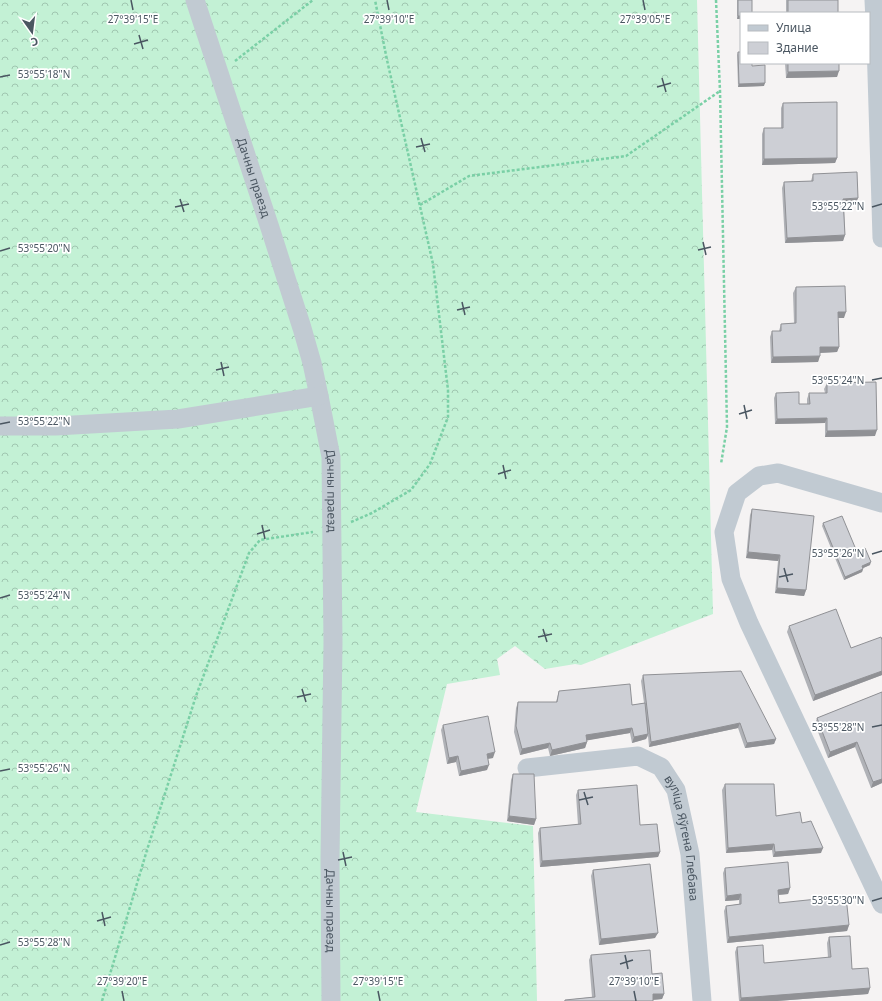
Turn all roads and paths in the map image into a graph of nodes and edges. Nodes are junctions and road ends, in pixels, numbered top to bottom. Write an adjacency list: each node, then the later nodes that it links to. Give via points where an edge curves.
1 (195, 0): 7 (street, Дачны праезд)
2 (313, 0): 7 (path)
3 (375, 0): 9 (path)
4 (716, 0): 8 (path)
5 (874, 0): 6 (street)
6 (879, 42): 10 (street)
7 (219, 74): 11 (street, Дачны праезд, via 299,321)
8 (720, 91): 9 (path, via 626,156 469,176); 13 (path, via 727,427)
9 (420, 205): 15 (path, via 433,264 448,390 448,417 430,464 411,490 372,513)
10 (882, 238)
11 (319, 396): 12 (street, via 178,419 56,426); 15 (street, Дачны праезд, via 330,456)
12 (0, 426)
13 (721, 464)
14 (882, 503): 17 (street, via 778,473 759,476 737,493 724,532 731,579 749,623)
15 (332, 529): 18 (path, via 260,540 249,553 196,696); 19 (street, Дачны праезд)
16 (527, 768): 20 (street, вуліца Яўгена Глебава, via 638,756 661,767 676,790 690,854)
17 (882, 904)
18 (102, 1001)
19 (331, 1001)
20 (702, 1001)

